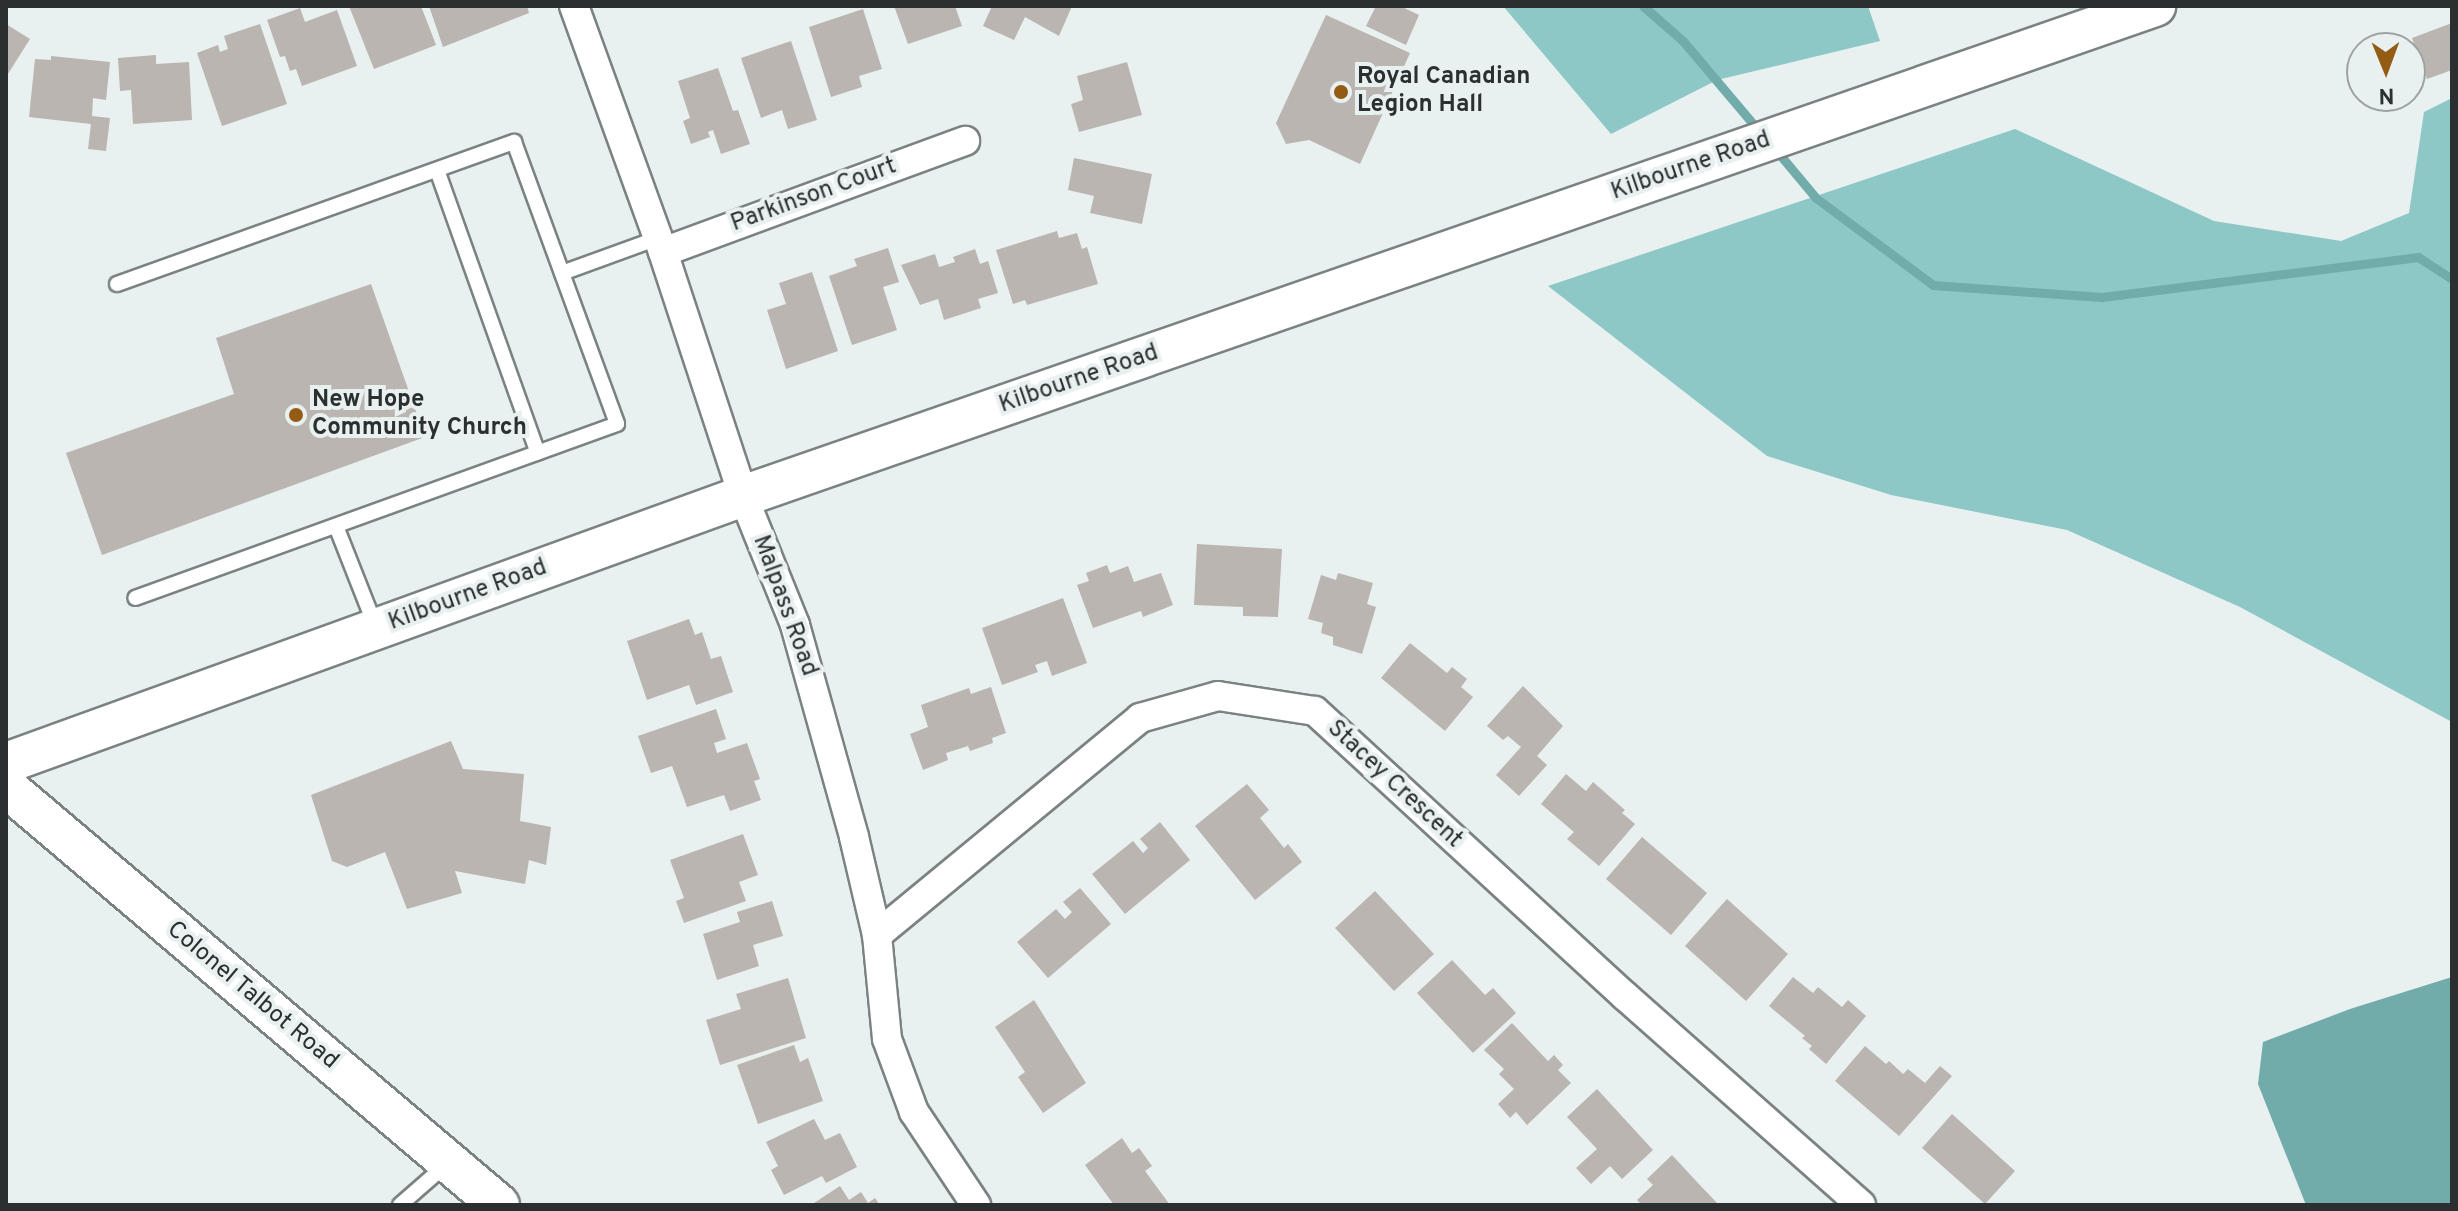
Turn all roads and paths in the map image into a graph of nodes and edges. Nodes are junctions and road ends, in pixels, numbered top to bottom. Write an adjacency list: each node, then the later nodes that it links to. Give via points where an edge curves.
1 (574, 6): 5 (street, Malpass Road)
2 (2155, 6): 9 (street, Kilbourne Road)
3 (965, 141): 5 (street, Parkinson Court)
4 (437, 170): 6 (lane, via 514,142); 7 (lane); 8 (lane)
5 (660, 245): 6 (lane); 9 (street, Malpass Road)
6 (562, 273): 8 (lane, via 617,424)
7 (117, 284)
8 (538, 453): 10 (lane)
9 (743, 496): 12 (street, Kilbourne Road); 15 (street, Malpass Road, via 795,625)
10 (336, 526): 11 (lane); 12 (lane)
11 (135, 598)
12 (376, 629): 13 (street, Kilbourne Road)
13 (6, 763)
14 (6, 787): 16 (street, Colonel Talbot Road)
15 (877, 935): 19 (street, Malpass Road, via 887,1039 914,1112); 20 (street, Stacey Crescent, via 1140,718 1218,696 1315,711)
16 (449, 1163): 17 (lane); 18 (street, Colonel Talbot Road)
17 (400, 1205)
18 (499, 1205)
19 (976, 1205)
20 (1861, 1205)

